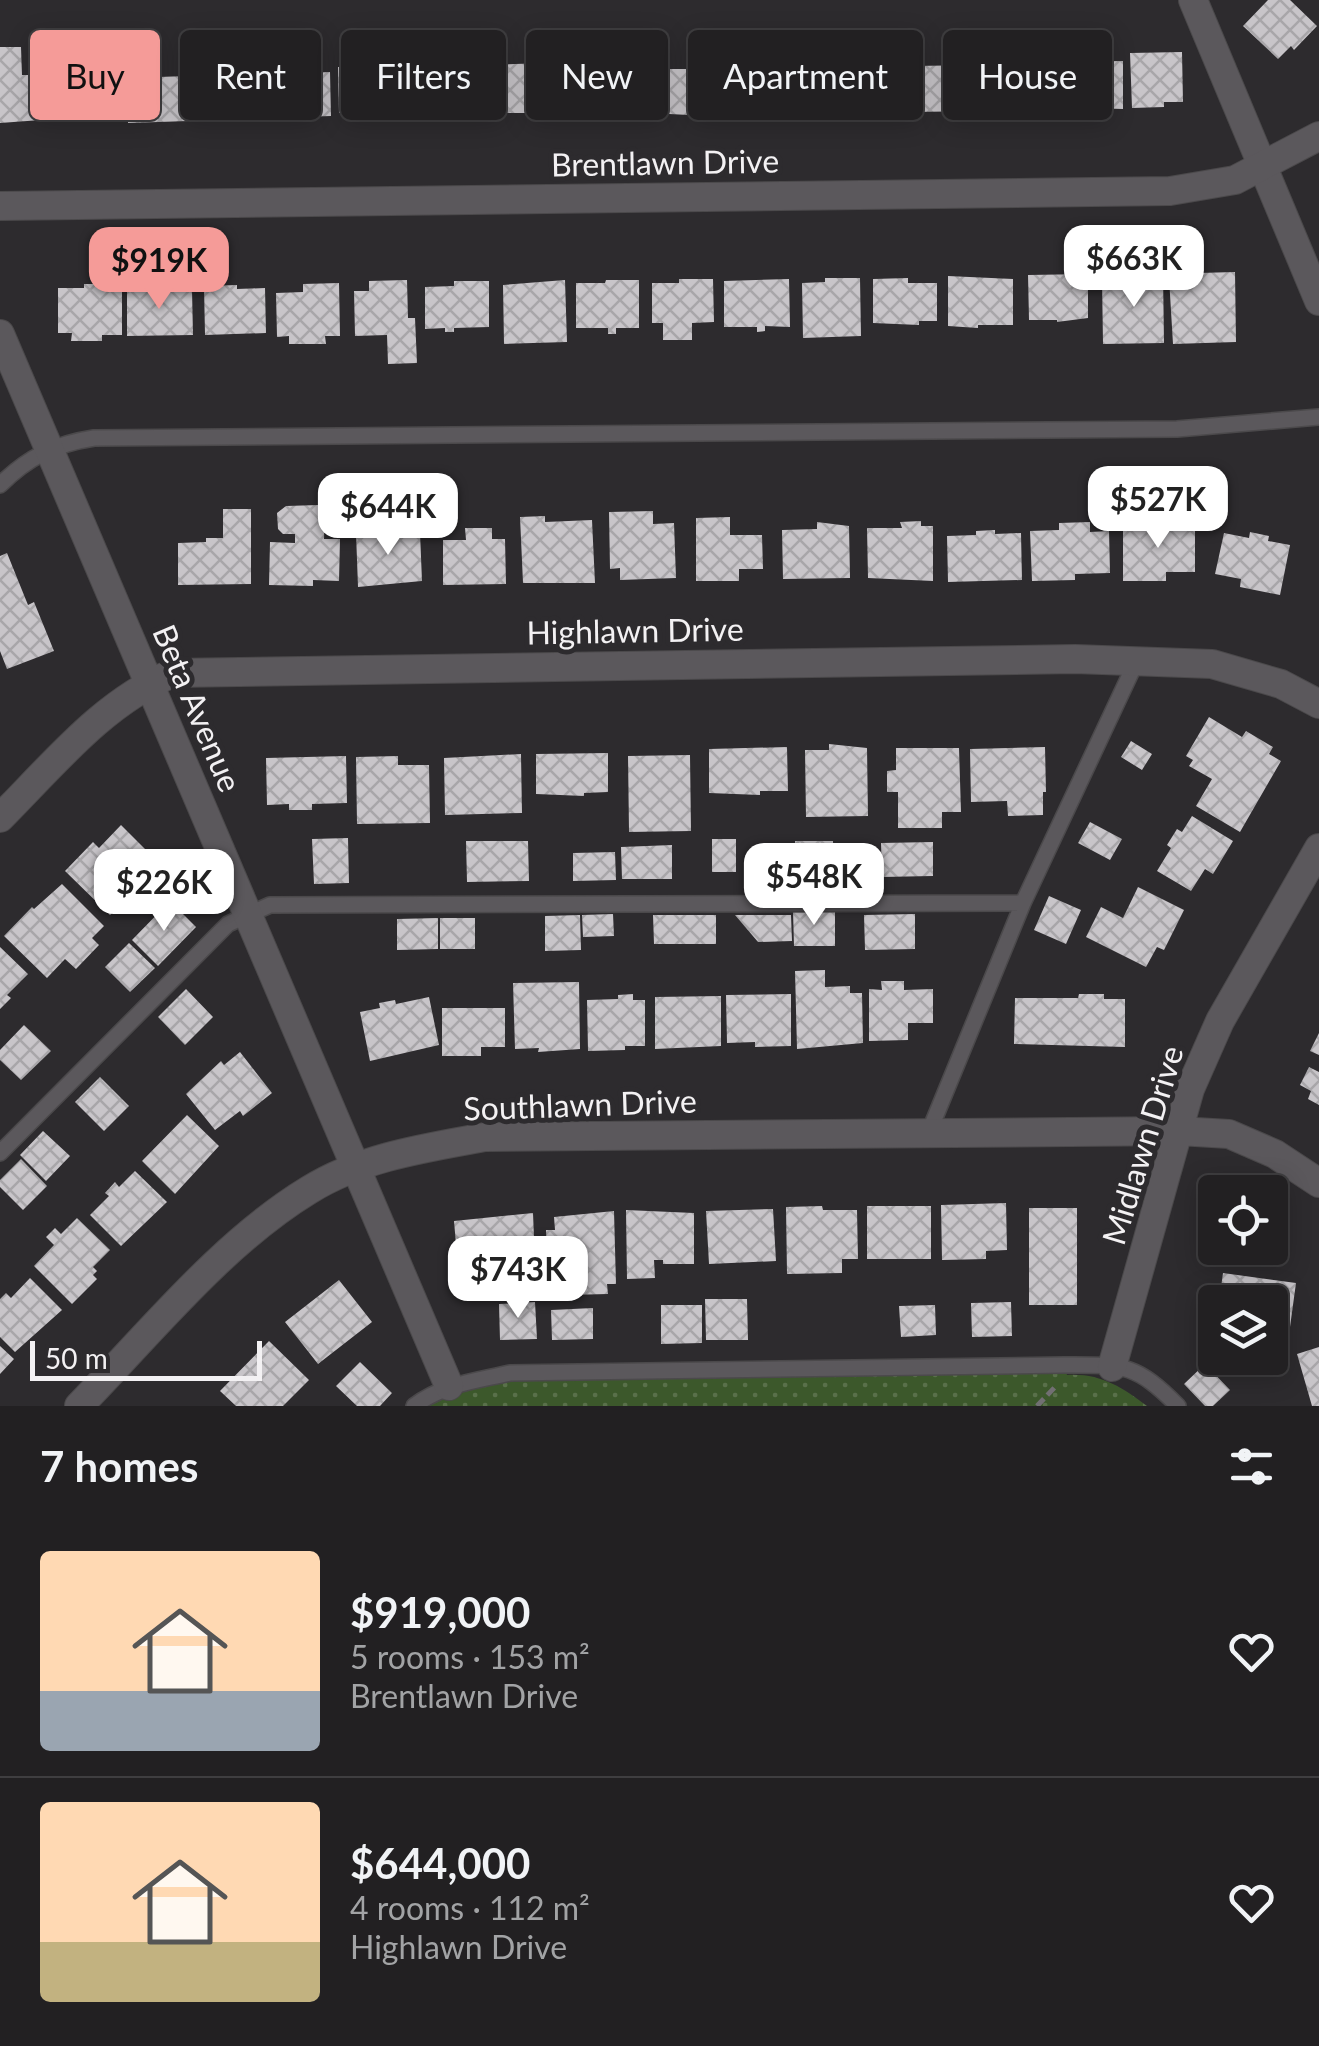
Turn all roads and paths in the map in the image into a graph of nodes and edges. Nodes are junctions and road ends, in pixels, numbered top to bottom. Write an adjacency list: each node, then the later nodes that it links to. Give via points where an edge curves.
1 (1193, 0): 3 (street)
2 (1319, 136): 3 (street, Brentlawn Drive)
3 (1262, 168): 4 (street, Brentlawn Drive, via 1235,180 1170,191); 5 (street)
4 (0, 206)
5 (1319, 301)
6 (0, 334): 8 (street, Beta Avenue)
7 (1319, 417): 8 (lane, via 1176,430 94,438)
8 (50, 449): 9 (lane); 11 (street, Beta Avenue)
9 (0, 485)
10 (1136, 662): 11 (street, Highlawn Drive, via 189,671); 12 (street, Highlawn Drive, via 1212,664 1281,684); 15 (lane)
11 (150, 682): 13 (street, Highlawn Drive, via 100,717); 16 (street, Beta Avenue)
12 (1319, 704)
13 (0, 818)
14 (1319, 848): 17 (street, Midlawn Drive, via 1220,1021)
15 (1024, 903): 16 (lane, via 270,905); 18 (lane)
16 (247, 914): 19 (lane, via 228,924); 20 (street, Beta Avenue)
17 (1179, 1131): 18 (street, Southlawn Drive); 21 (street, Southlawn Drive, via 1229,1134); 22 (street, Midlawn Drive)
18 (929, 1132): 20 (street, Southlawn Drive, via 485,1137)
19 (0, 1153)
20 (356, 1168): 23 (street, Beta Avenue); 24 (street, Southlawn Drive, via 308,1190 236,1244)
21 (1319, 1183)
22 (1112, 1367): 23 (lane, via 623,1369 510,1374); 26 (lane, via 1136,1370)
23 (449, 1386): 25 (lane)
24 (78, 1406)
25 (414, 1406)
26 (1178, 1406)

